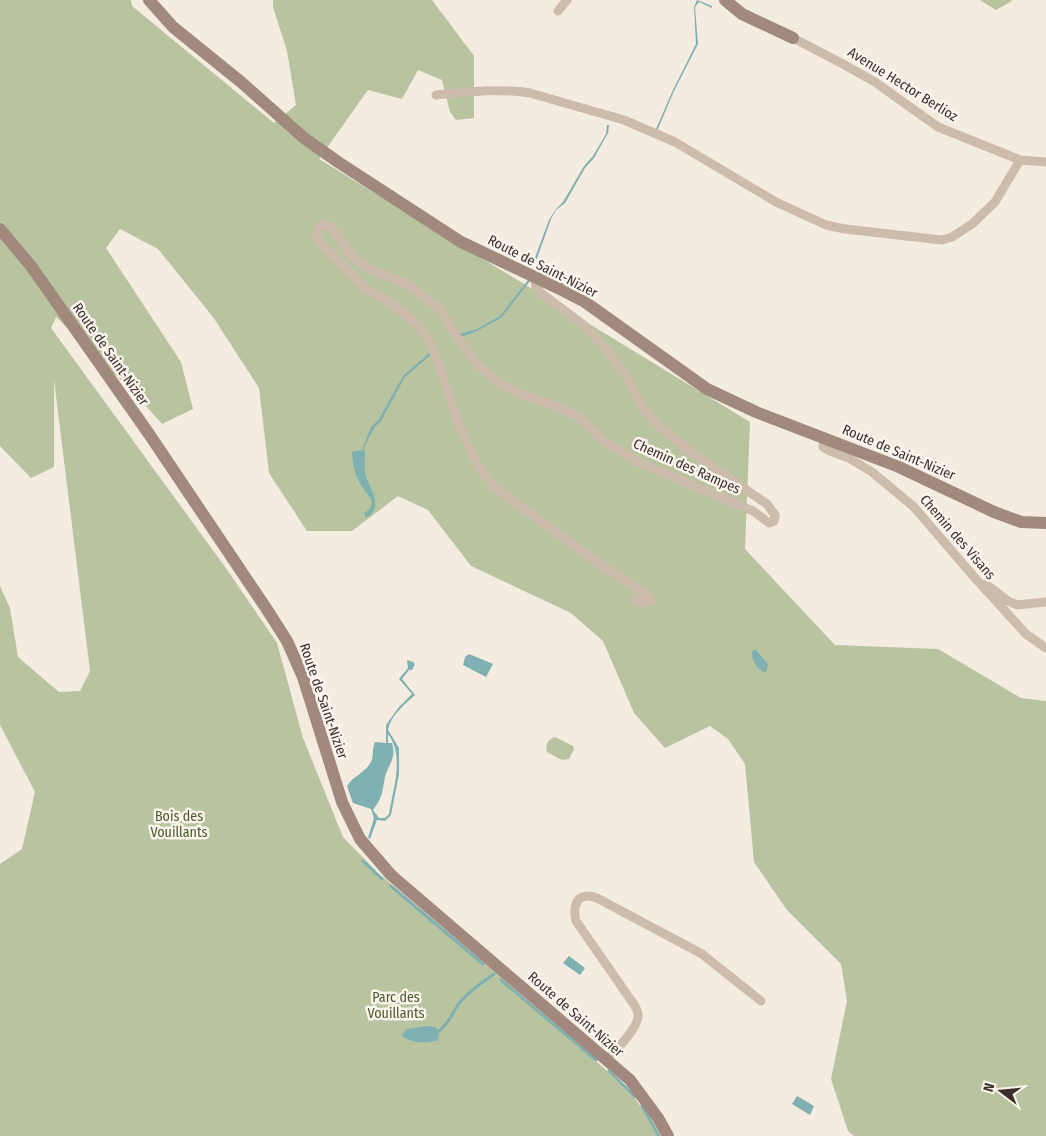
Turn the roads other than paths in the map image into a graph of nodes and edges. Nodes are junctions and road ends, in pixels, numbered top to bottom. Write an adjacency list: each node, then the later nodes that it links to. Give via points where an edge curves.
1 (149, 0): 10 (main road, Route de Saint-Nizier, via 173,27 304,138 460,242)
2 (568, 0): 4 (street)
3 (726, 0): 5 (main road, Avenue Hector Berlioz, via 742,14)
4 (558, 11)
5 (793, 38): 7 (street, Avenue Hector Berlioz, via 875,82 938,127)
6 (436, 95): 7 (street, via 516,91 624,120 675,142 776,202 826,226 906,237 942,240 972,224 995,202)
7 (1020, 160): 8 (street, Avenue Hector Berlioz)
8 (1046, 162)
9 (0, 229): 18 (main road, Route de Saint-Nizier, via 31,266 149,434 287,641 302,677 342,802 360,839 392,875)
10 (534, 277): 11 (main road, Route de Saint-Nizier, via 585,302 719,395); 14 (street, Chemin des Rampes, via 540,292 585,326 606,349 627,377 641,406 660,427 694,455 767,504 775,514 774,521 768,523 753,511 638,462 604,441 580,417 498,382 481,368 460,342 440,309 408,285 366,268 352,256 331,227 325,224 316,231 321,244 366,289 387,300 419,326 437,359 472,454 494,487 649,596 651,601)
11 (825, 437): 12 (main road, Route de Saint-Nizier, via 899,467 994,512 1021,522); 13 (street, Chemin des Visans, via 823,447 872,472 914,507)
12 (1046, 523)
13 (967, 568): 15 (street, via 1017,605); 16 (street, Chemin des Visans, via 1026,634)
14 (636, 600)
15 (1046, 602)
16 (1046, 648)
17 (761, 1001): 18 (street, via 702,954 597,898 582,897 573,910 576,921 638,1014 622,1044)
18 (606, 1059): 19 (main road, Route de Saint-Nizier, via 630,1080)
19 (668, 1136)

